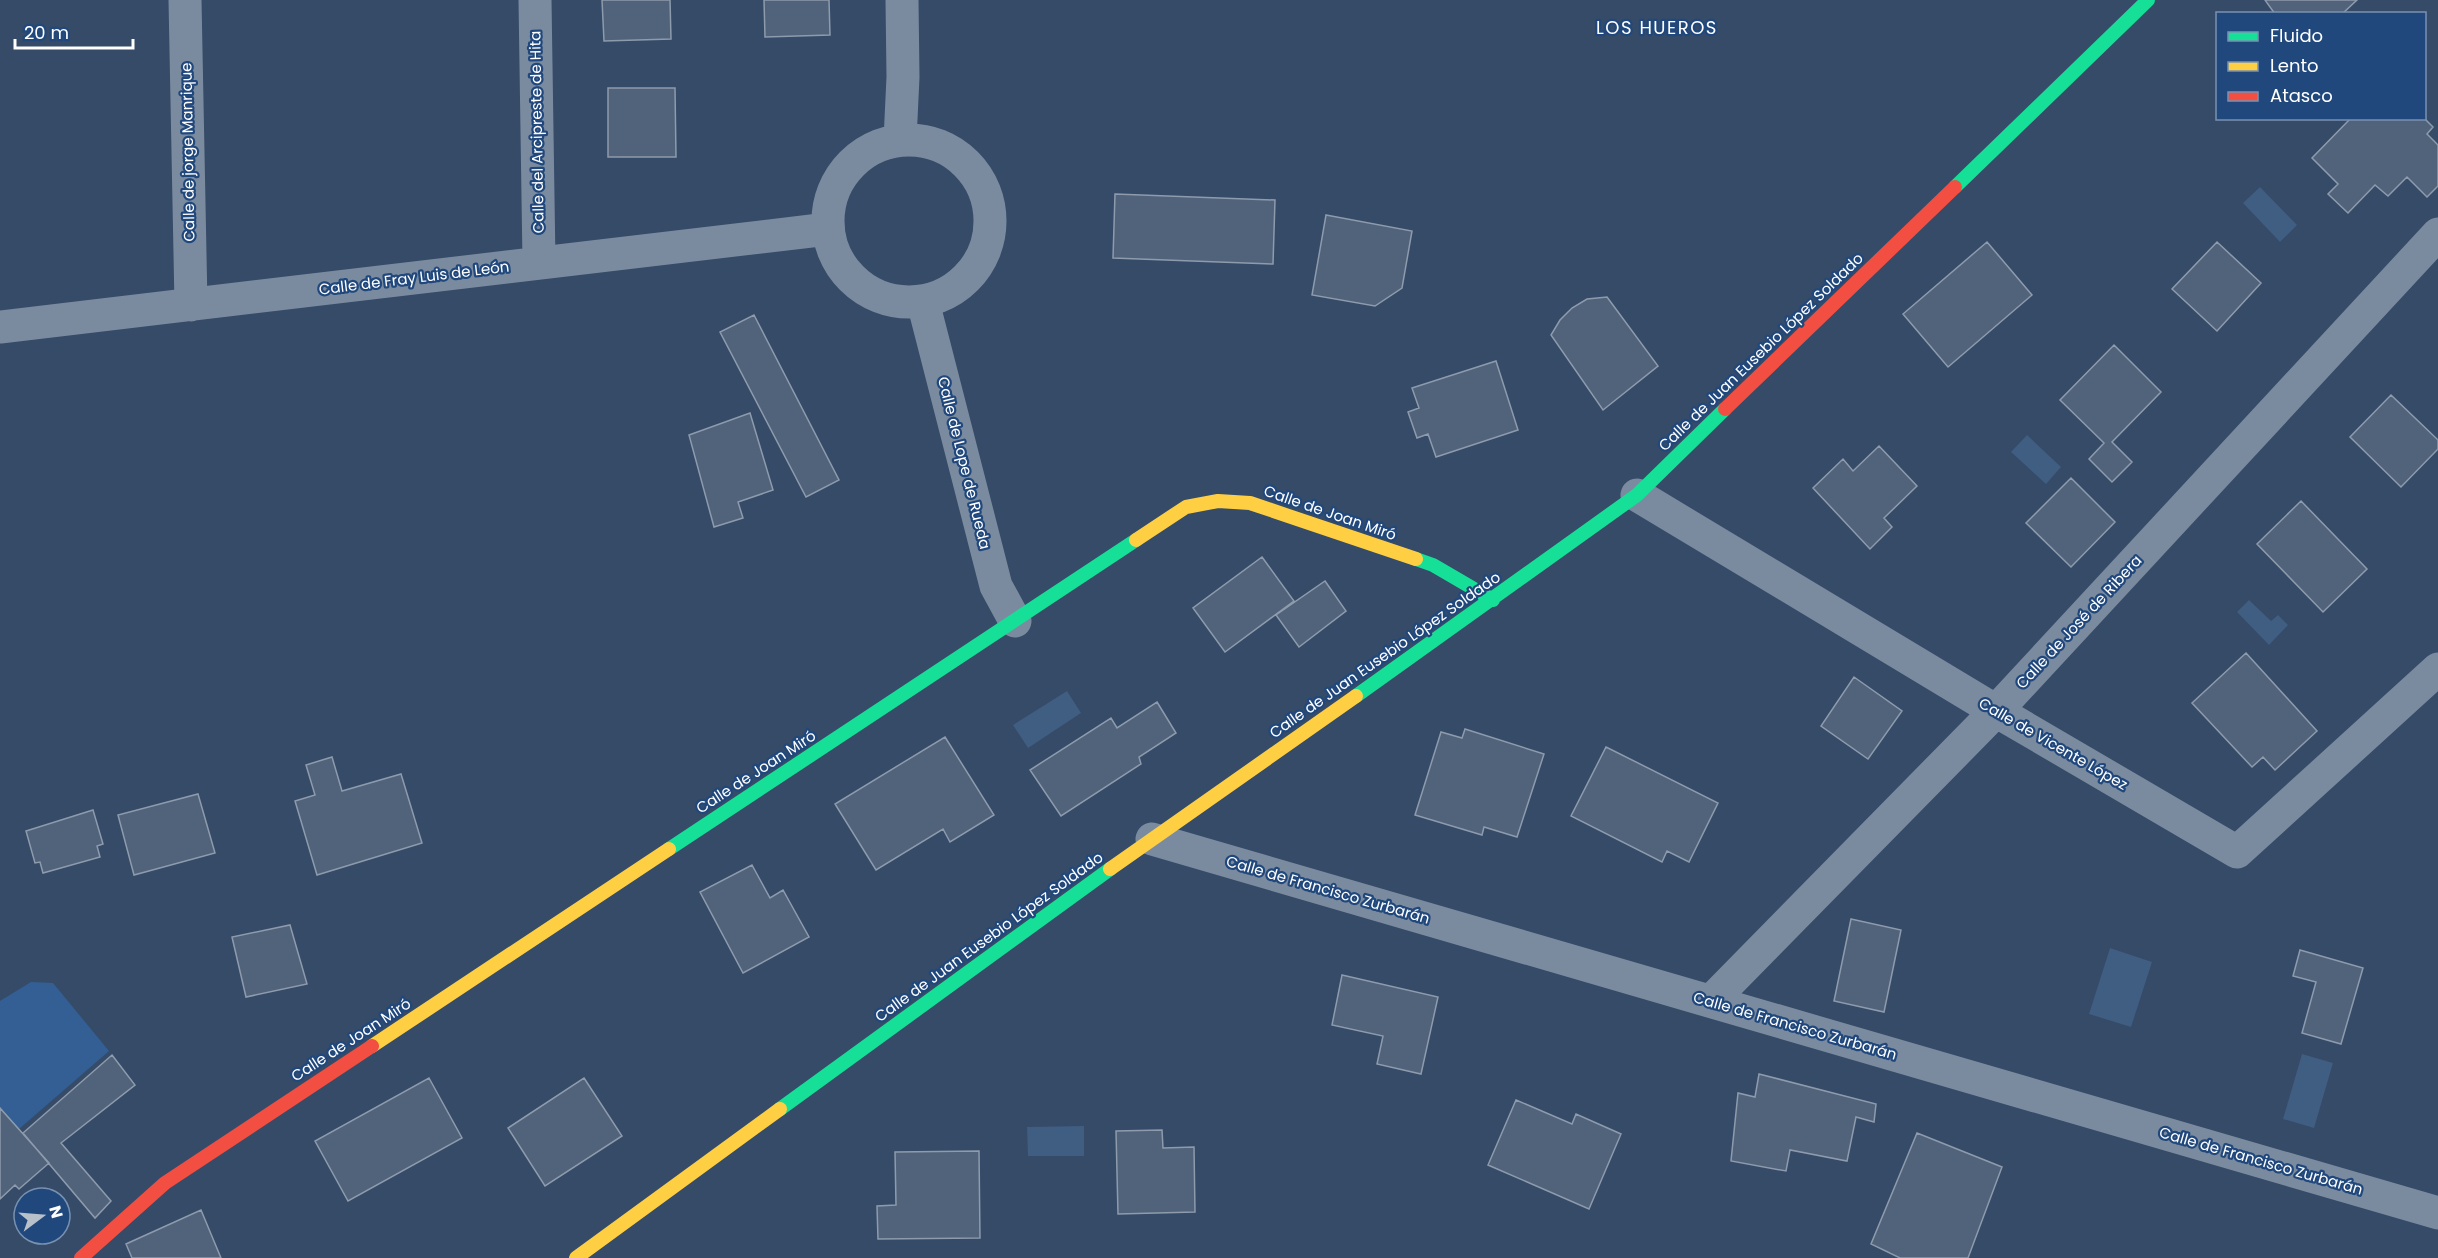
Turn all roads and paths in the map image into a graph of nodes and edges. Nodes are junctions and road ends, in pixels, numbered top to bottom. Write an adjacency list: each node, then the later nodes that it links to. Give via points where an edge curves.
1 (185, 0): 10 (street, Calle de jorge Manrique)
2 (535, 0): 8 (street, Calle del Arcipreste de Hita)
3 (902, 0): 5 (street)
4 (2148, 0): 12 (street, Calle de Juan Eusebio López Soldado)
5 (900, 140): 6 (street, via 866,152 838,181 830,198); 9 (street, via 924,141 956,155 974,172 988,204 990,222 985,249 971,274 941,296)
6 (828, 229): 8 (street, Calle de Fray Luis de León); 9 (street, via 835,256 855,283 883,299)
7 (2438, 234): 16 (street, Calle de José de Ribera)
8 (539, 263): 10 (street, Calle de Fray Luis de León)
9 (923, 302): 14 (street, Calle de Lope de Rueda, via 996,586)
10 (191, 305): 11 (street, Calle de Fray Luis de León)
11 (0, 327)
12 (1637, 495): 13 (street, Calle de Juan Eusebio López Soldado); 16 (street, Calle de Vicente López)
13 (1493, 600): 14 (street, Calle de Joan Miró, via 1433,565 1250,503 1218,501 1186,507); 17 (street, Calle de Juan Eusebio López Soldado)
14 (1015, 621): 20 (street, Calle de Joan Miró, via 165,1183)
15 (2438, 669): 16 (street, Calle de Vicente López, via 2237,852)
16 (1996, 711): 18 (street, Calle de José de Ribera)
17 (1152, 839): 18 (street, Calle de Francisco Zurbarán); 21 (street, Calle de Juan Eusebio López Soldado)
18 (1711, 1001): 19 (street, Calle de Francisco Zurbarán)
19 (2438, 1213)
20 (81, 1258)
21 (576, 1258)

